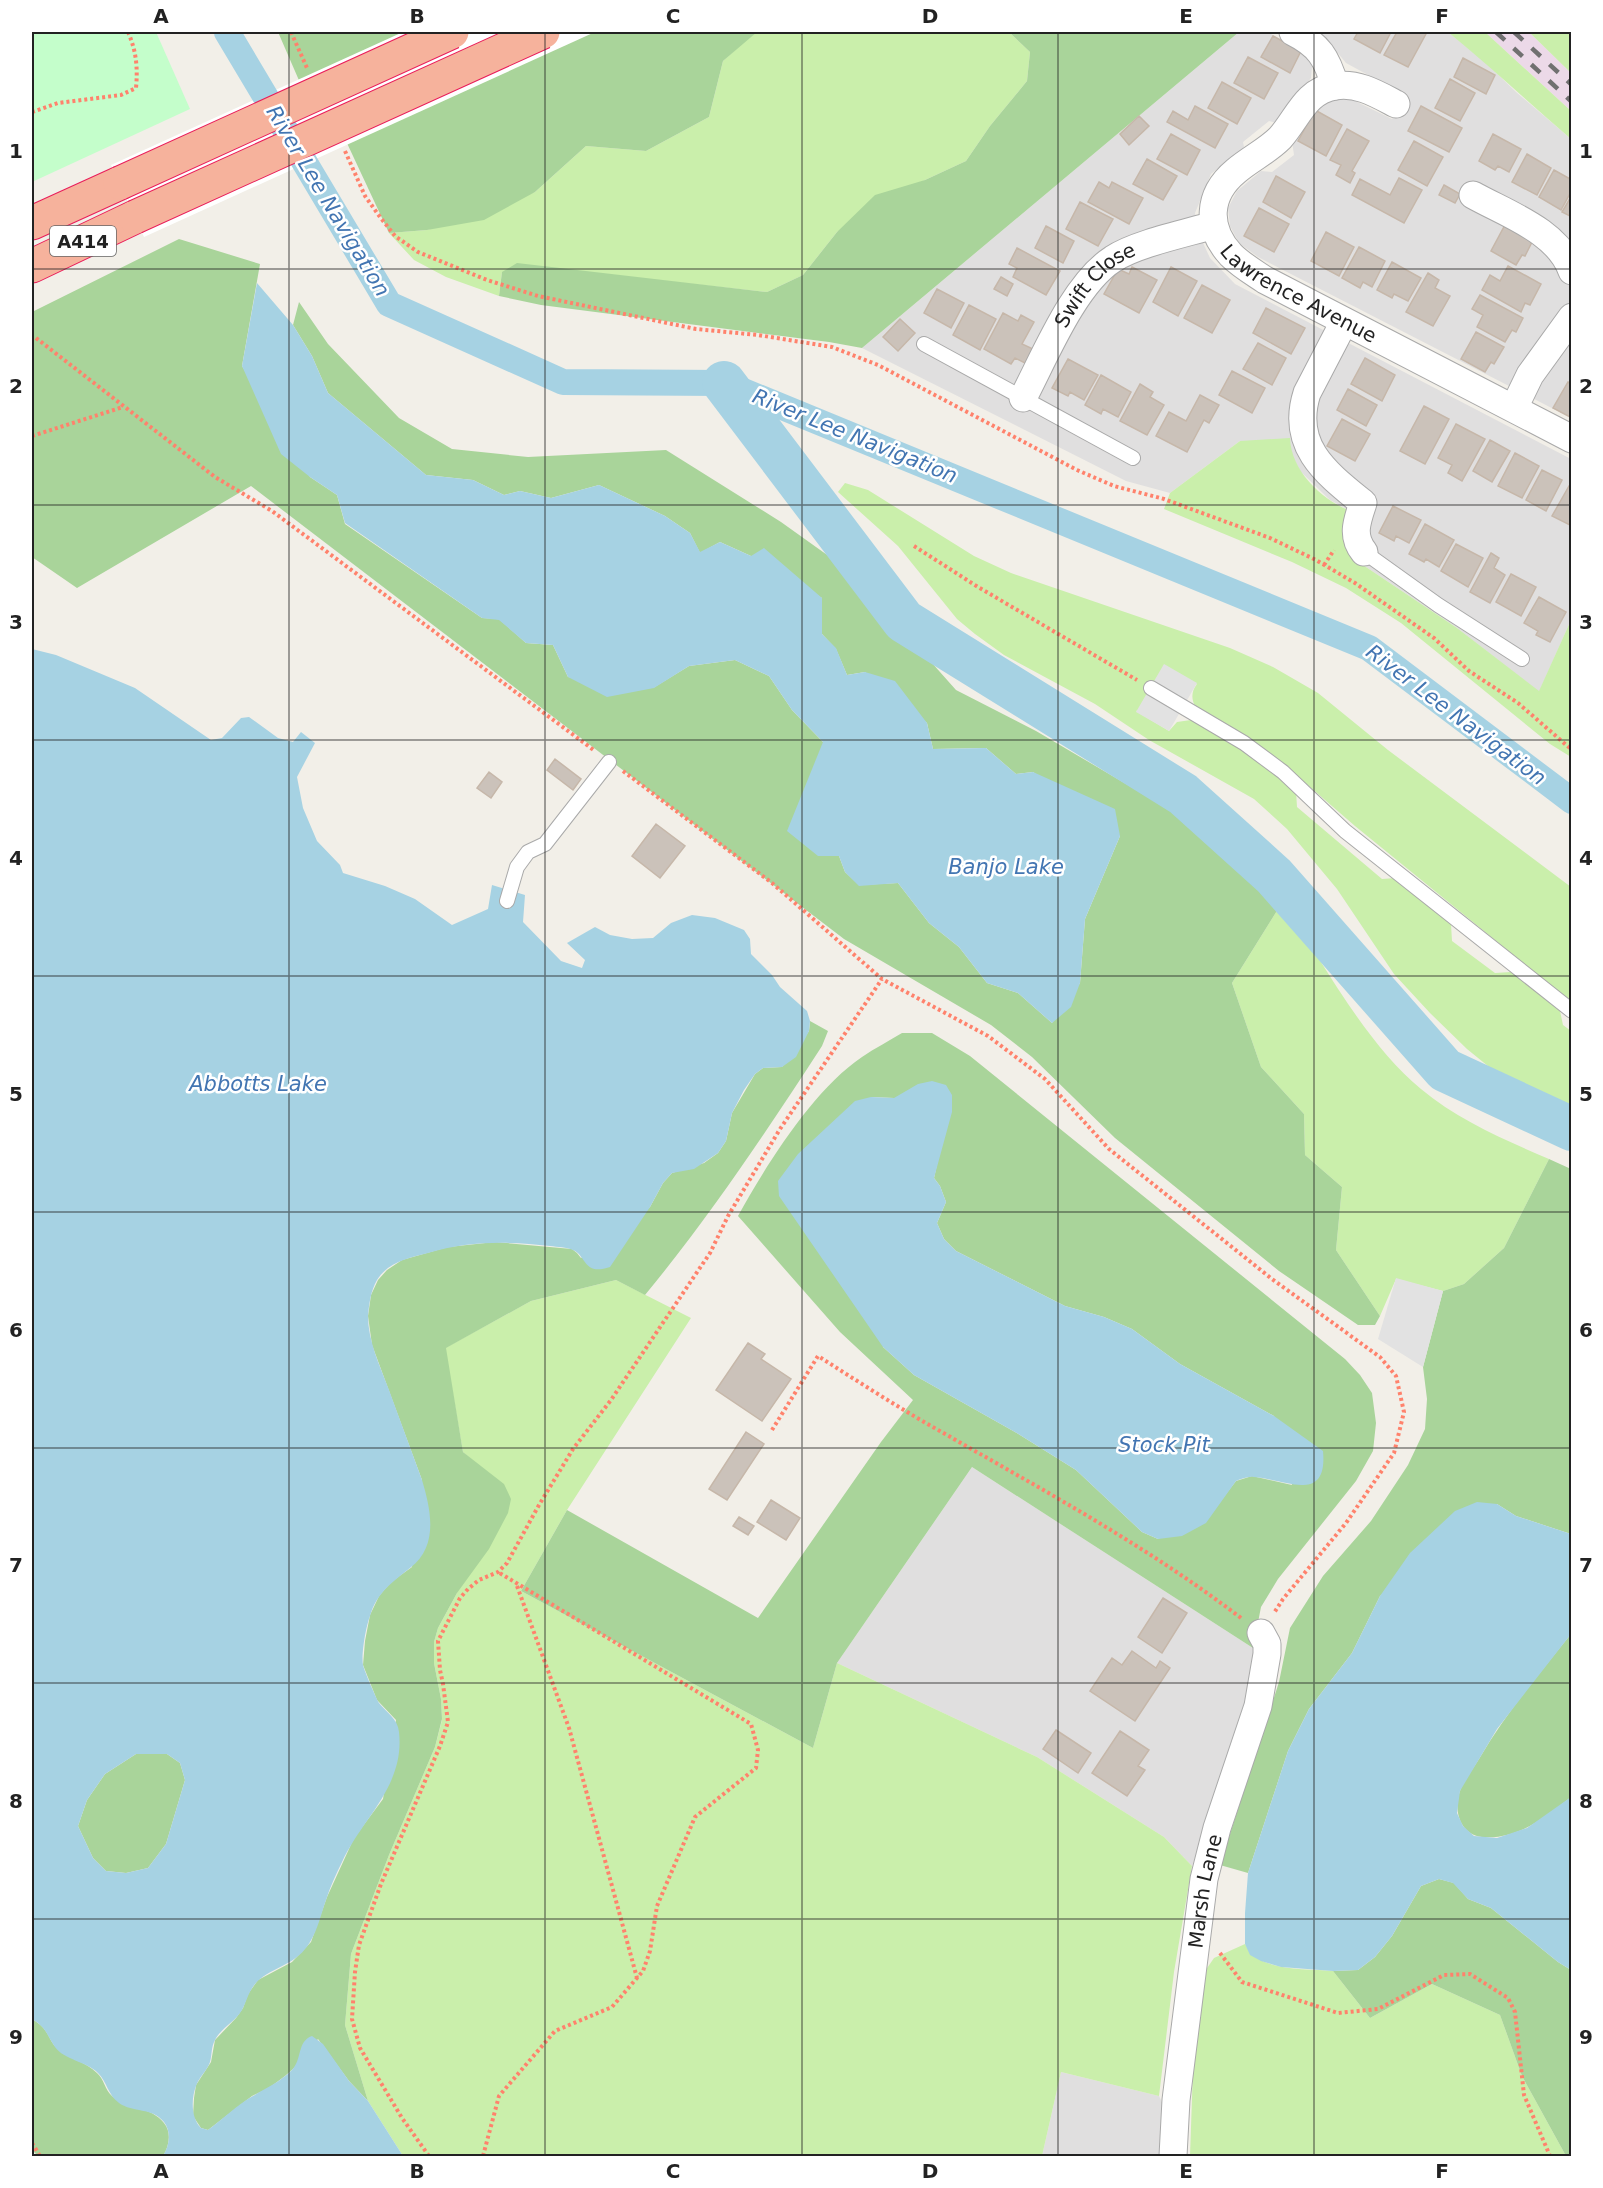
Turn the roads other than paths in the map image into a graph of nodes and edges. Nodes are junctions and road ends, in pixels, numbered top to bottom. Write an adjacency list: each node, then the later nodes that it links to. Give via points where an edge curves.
1 (452, 32): 7 (highway, A414, bridge)
2 (543, 32): 9 (highway, A414, bridge)
3 (1293, 32): 4 (street, via 1312,42 1325,57)
4 (1335, 86): 5 (street, via 1364,88); 8 (street, Lawrence Avenue, via 1318,91 1279,138 1228,179 1213,204)
5 (1396, 104)
6 (1473, 195): 10 (street, via 1550,239)
7 (32, 223)
8 (1214, 225): 12 (street, Lawrence Avenue, via 1222,243 1245,267); 14 (street, Swift Close, via 1130,250 1101,267 1080,291)
9 (32, 266)
10 (1572, 271)
11 (1572, 317): 15 (street, via 1530,375)
12 (1344, 322): 15 (street, Lawrence Avenue); 18 (street, via 1307,393 1302,424 1319,465 1363,503 1356,531)
13 (924, 344): 14 (lane)
14 (1023, 398): 17 (lane)
15 (1514, 408): 16 (street, Lawrence Avenue)
16 (1572, 439)
17 (1133, 458)
18 (1364, 552): 19 (lane)
19 (1522, 659)
20 (1150, 688): 23 (lane, via 1244,743 1283,772 1345,831)
21 (609, 762): 22 (lane, via 545,844 528,852 517,867)
22 (507, 901)
23 (1572, 1011)
24 (1261, 1633): 25 (street, Marsh Lane, via 1268,1654 1258,1706 1204,1879 1176,2100)
25 (1173, 2157)

